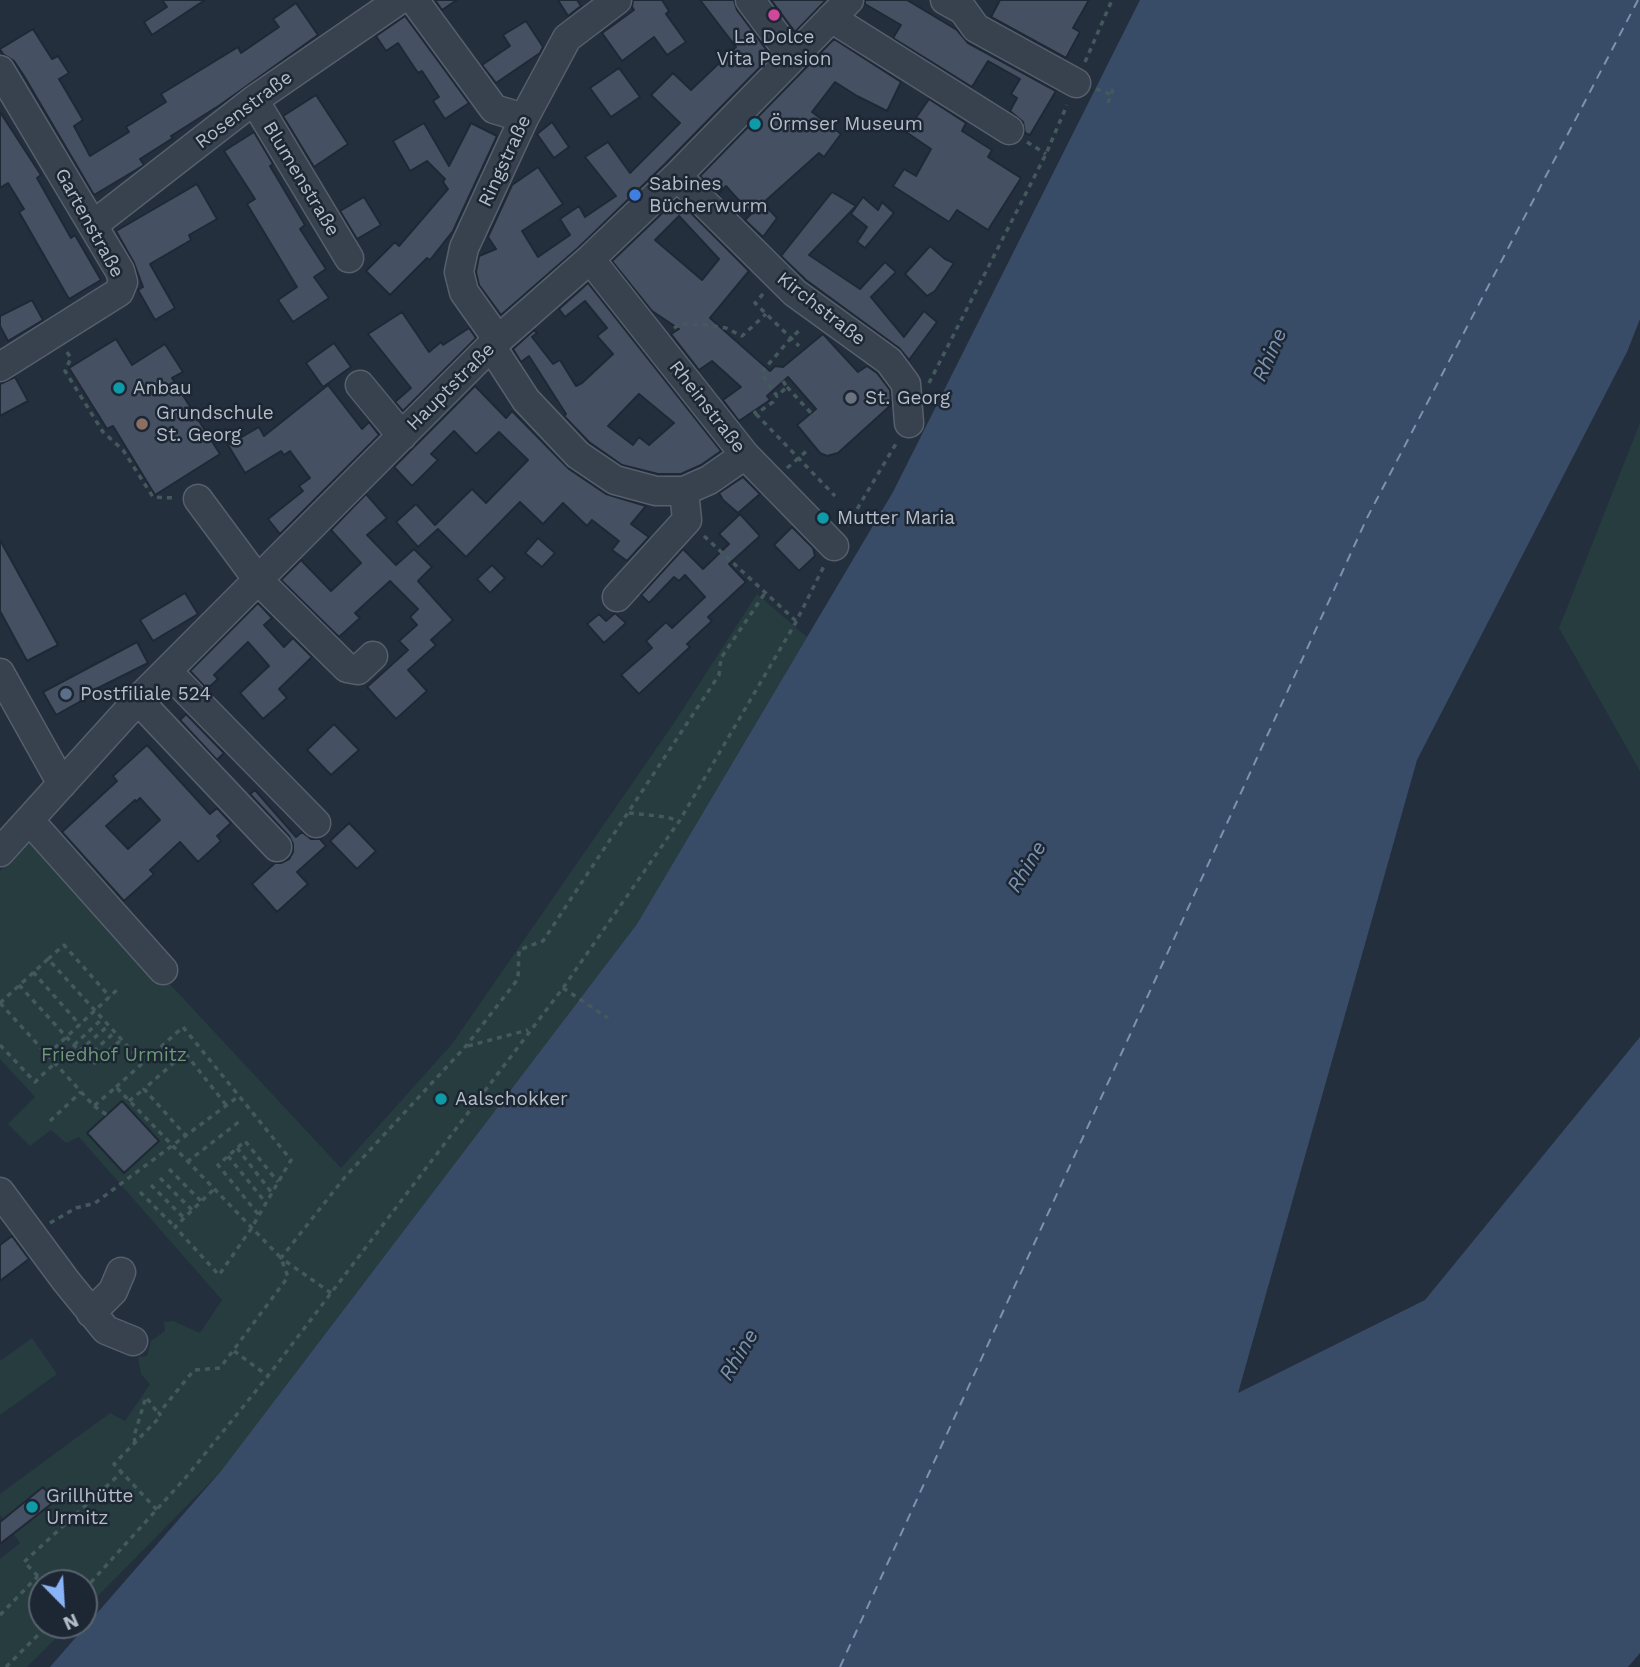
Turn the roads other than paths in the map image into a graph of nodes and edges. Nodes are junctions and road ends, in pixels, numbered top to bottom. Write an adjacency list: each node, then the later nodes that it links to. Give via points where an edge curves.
1 (398, 0): 10 (street, Rosenstraße)
2 (414, 0): 11 (street, via 494,109)
3 (617, 0): 11 (street, Ringstraße, via 567,38)
4 (750, 0): 7 (street)
5 (945, 0): 9 (street, via 962,10 976,28)
6 (840, 9): 7 (street, Hauptstraße); 12 (street)
7 (792, 56): 13 (street, Hauptstraße)
8 (0, 70): 14 (street, Gartenstraße)
9 (1076, 83)
10 (254, 100): 14 (street, Rosenstraße); 15 (street, Blumenstraße)
11 (524, 118): 17 (street, Ringstraße, via 464,248 459,272 464,292)
12 (1009, 130)
13 (677, 176): 16 (street, Hauptstraße); 20 (street, Kirchstraße, via 795,293 889,361 906,384)
14 (93, 225): 18 (street, Gartenstraße, via 120,271 123,282 119,292)
15 (349, 258)
16 (590, 259): 17 (street, Hauptstraße); 22 (street, Rheinstraße)
17 (494, 343): 21 (street, Hauptstraße); 23 (street, Ringstraße, via 526,400 578,455 615,480 656,491)
18 (0, 367)
19 (360, 385): 21 (street)
20 (909, 423)
21 (402, 436): 26 (street, Hauptstraße)
22 (745, 456): 23 (street); 25 (street, Rheinstraße)
23 (684, 491): 27 (street, via 687,520)
24 (198, 499): 26 (street)
25 (834, 546)
26 (258, 580): 28 (street, via 347,668 358,670); 29 (street, Hauptstraße)
27 (617, 597)
28 (373, 656)
29 (167, 671): 31 (street, Hauptstraße); 34 (street)
30 (0, 673): 32 (street)
31 (138, 700): 32 (street, Hauptstraße); 35 (street)
32 (62, 784): 33 (street, Hauptstraße)
33 (30, 821): 36 (street, Hauptstraße); 37 (street)
34 (316, 823)
35 (277, 847)
36 (0, 852)
37 (163, 970)
38 (0, 1192): 40 (street)
39 (121, 1272): 40 (street, via 113,1292)
40 (92, 1313): 41 (street, via 106,1331)
41 (133, 1341)

